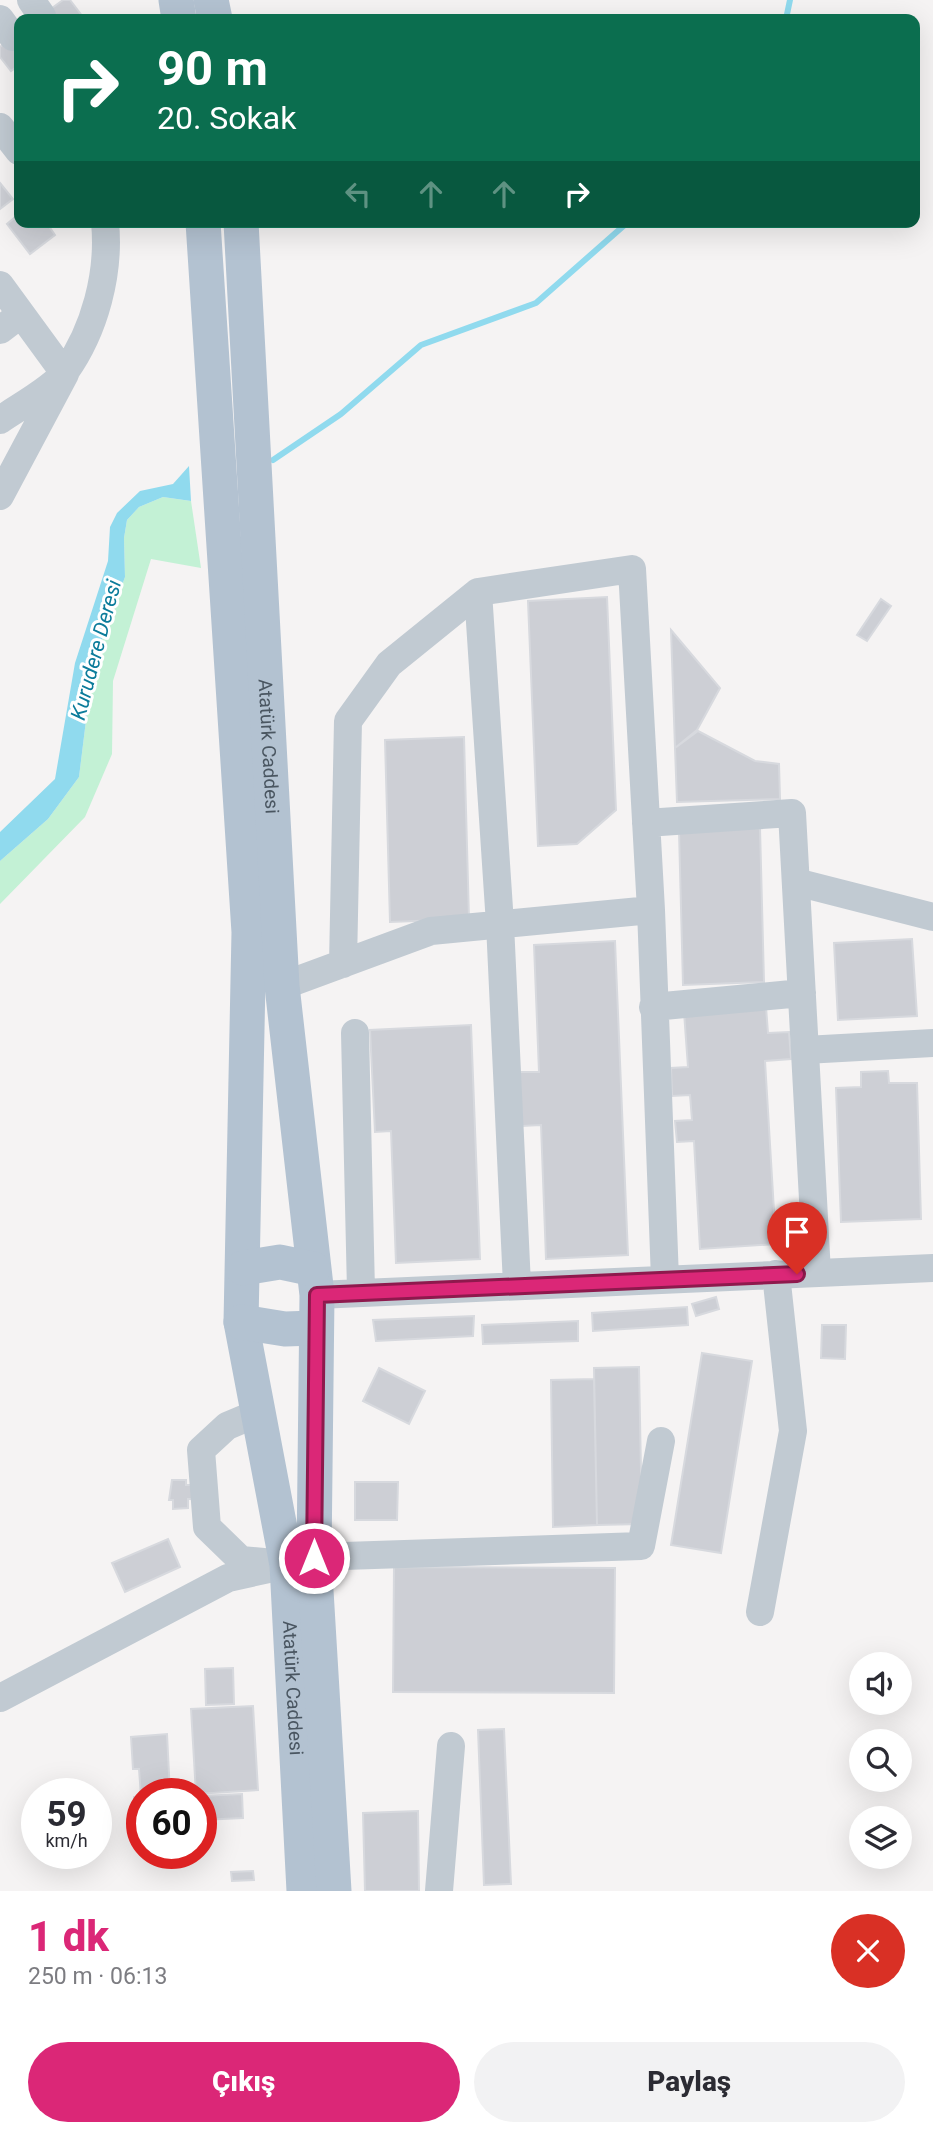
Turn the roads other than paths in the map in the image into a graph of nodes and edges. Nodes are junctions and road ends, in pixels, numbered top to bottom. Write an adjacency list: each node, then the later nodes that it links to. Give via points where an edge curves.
1 (0, 127): 2 (street)
2 (14, 145)
3 (105, 228): 8 (street, via 104,275 93,318)
4 (204, 228): 10 (main road, Atatürk Caddesi)
5 (241, 228): 10 (main road, Atatürk Caddesi)
6 (0, 285): 7 (street)
7 (11, 322): 8 (street)
8 (65, 374): 9 (street); 12 (street)
9 (0, 420)
10 (236, 445): 11 (main road, Atatürk Caddesi)
11 (239, 495): 20 (main road, Atatürk Caddesi); 26 (main road, Atatürk Caddesi, via 249,932)
12 (0, 496)
13 (478, 592): 14 (street, via 632,569); 18 (street); 19 (street, via 390,664 348,721)
14 (646, 823): 15 (street, via 792,813); 16 (street)
15 (796, 882): 17 (street); 21 (street)
16 (651, 910): 18 (street); 22 (street)
17 (933, 917)
18 (500, 924): 19 (street, via 431,931); 31 (street)
19 (343, 964): 20 (street)
20 (282, 986): 33 (main road, Atatürk Caddesi)
21 (802, 993): 22 (street); 25 (street)
22 (653, 1007): 30 (street)
23 (355, 1034): 32 (street)
24 (933, 1043): 25 (street)
25 (805, 1050): 28 (street)
26 (243, 1268): 33 (main road, via 280,1262); 34 (main road, Atatürk Caddesi)
27 (933, 1268): 28 (street)
28 (817, 1273): 29 (street)
29 (776, 1275): 30 (street); 38 (street, via 793,1431)
30 (665, 1279): 31 (street)
31 (517, 1285): 32 (street)
32 (361, 1291): 33 (street)
33 (315, 1297): 34 (main road, via 285,1329); 37 (main road, Atatürk Caddesi)
34 (241, 1322): 35 (main road, Atatürk Caddesi)
35 (258, 1413): 37 (main road, Atatürk Caddesi); 37 (street, via 228,1426 201,1450 207,1527 241,1560)
36 (661, 1441): 37 (street, via 641,1546)
37 (301, 1561): 39 (street, via 228,1578); 41 (main road, Atatürk Caddesi); 42 (main road, Atatürk Caddesi)
38 (760, 1612)
39 (0, 1698)
40 (451, 1746): 43 (street)
41 (304, 1891)
42 (334, 1891)
43 (439, 1891)

